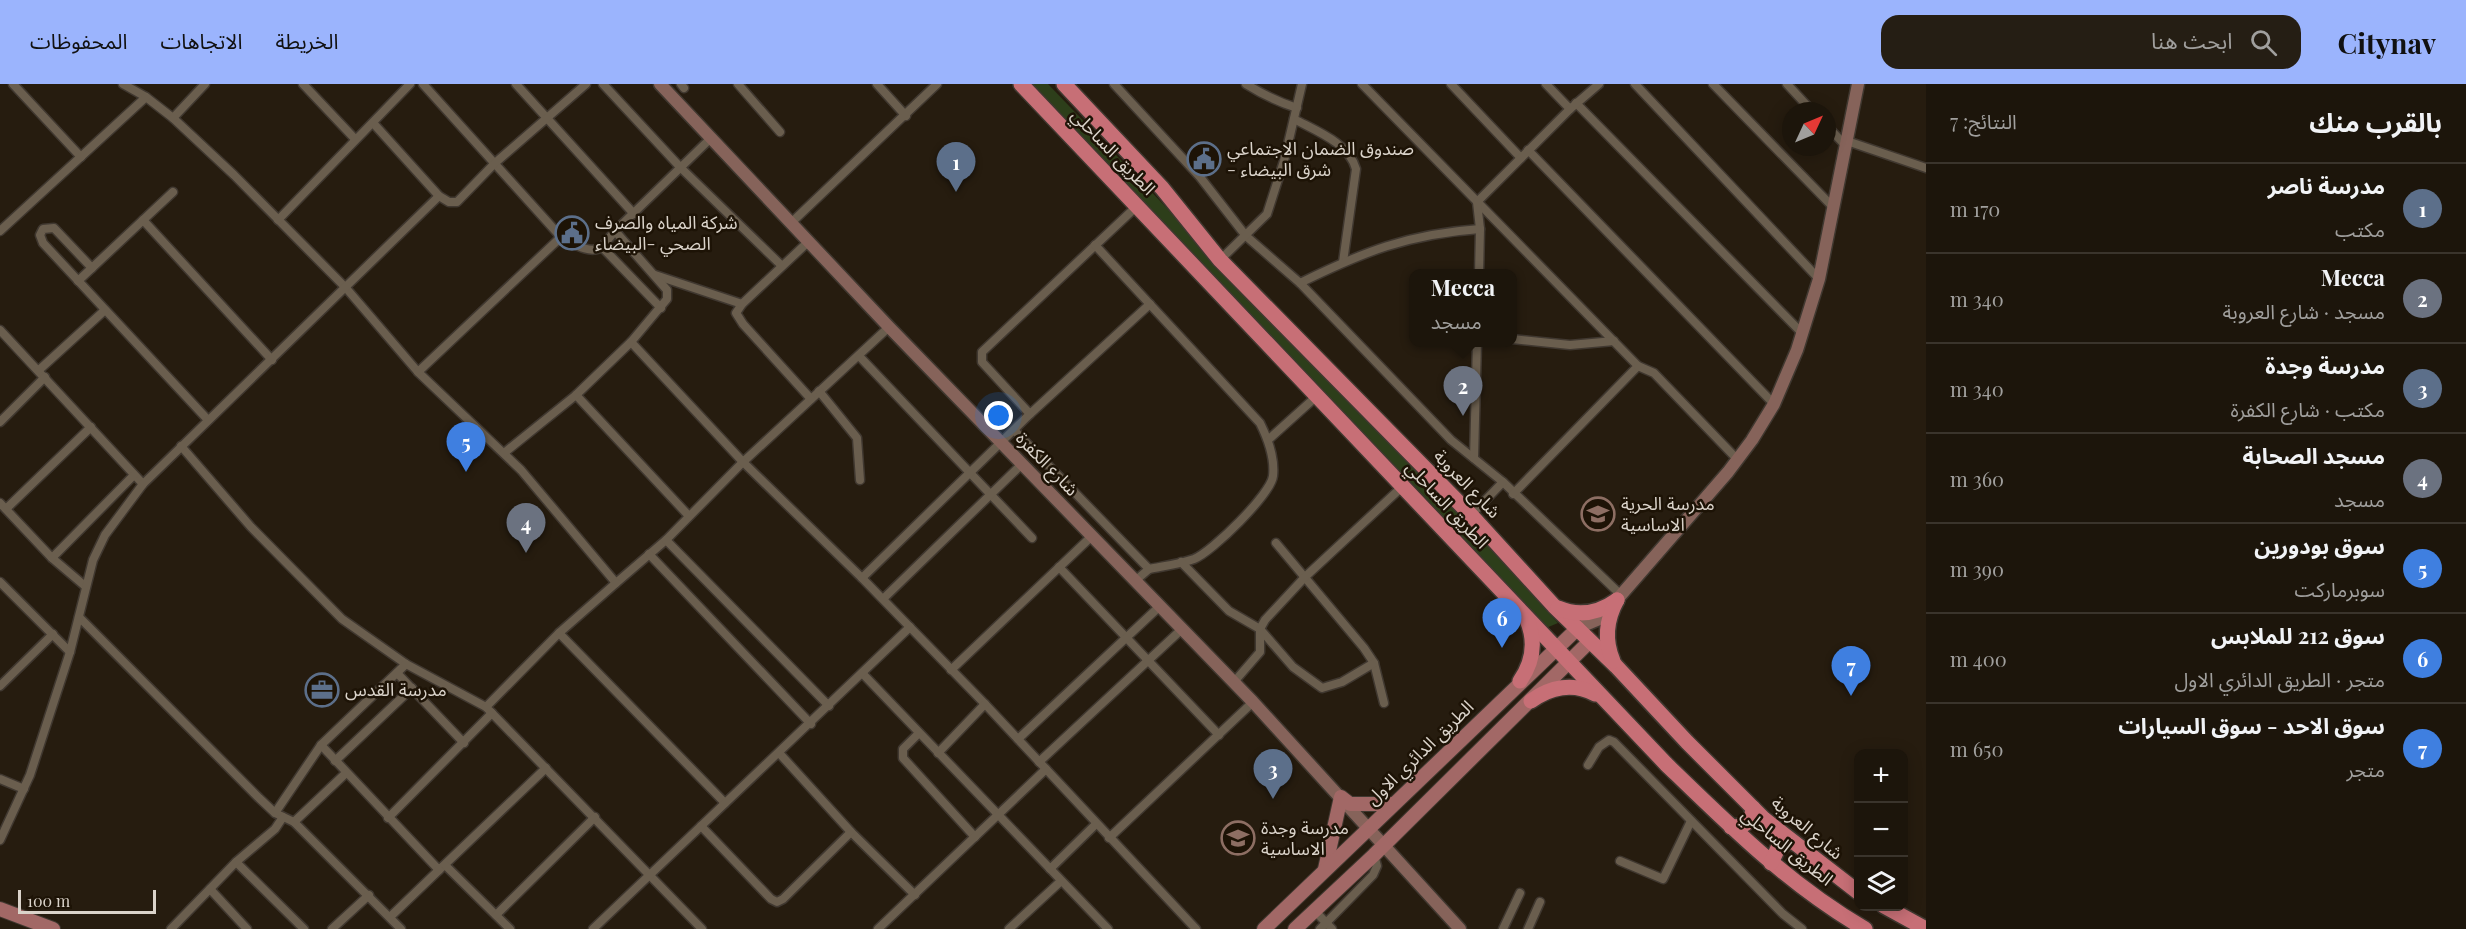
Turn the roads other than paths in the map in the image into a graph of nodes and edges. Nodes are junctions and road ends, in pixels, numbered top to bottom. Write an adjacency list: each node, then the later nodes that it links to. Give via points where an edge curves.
1 (13, 84): 42 (street)
2 (123, 84): 27 (street)
3 (205, 84): 33 (street)
4 (303, 84): 39 (street)
5 (423, 84): 44 (street)
6 (516, 84): 32 (street)
7 (586, 84): 32 (street)
8 (603, 84): 45 (street)
9 (660, 84): 38 (street, شارع الكفرة)
10 (738, 84): 36 (street)
11 (877, 84): 31 (street)
12 (937, 84): 31 (street)
13 (1021, 84): 50 (highway, الطريق الساحلي)
14 (1064, 84): 64 (highway, شارع العروبة, via 1162,188)
15 (1114, 84): 59 (street, via 1200,177)
16 (1246, 84): 30 (street, via 1271,100)
17 (1302, 84): 30 (street)
18 (1362, 84): 49 (street)
19 (1451, 84): 43 (street)
20 (1546, 84): 29 (street)
21 (1599, 84): 29 (street)
22 (1635, 84): 70 (street)
23 (1713, 84): 51 (street)
24 (1786, 84): 28 (street)
25 (1857, 84): 40 (street)
26 (408, 85): 35 (street)
27 (146, 97): 33 (street); 42 (street)
28 (1803, 102)
29 (1573, 106): 41 (street); 80 (street)
30 (1297, 108): 34 (street)
31 (906, 116): 55 (street)
32 (547, 117): 44 (street); 52 (street)
33 (173, 118): 54 (street)
34 (1294, 119): 59 (street, via 1270,205); 65 (street, via 1331,139 1354,162)
35 (374, 124): 39 (street); 48 (street)
36 (780, 132)
37 (1836, 134): 40 (street)
38 (711, 138): 45 (street); 55 (street, شارع الكفرة)
39 (355, 139): 54 (street)
40 (1847, 143): 46 (street); 51 (street)
41 (1528, 150): 43 (street); 94 (street)
42 (81, 157): 56 (street)
43 (1521, 158): 49 (street)
44 (495, 163): 48 (street, via 457,202); 60 (street)
45 (681, 168): 52 (street); 66 (street)
46 (1926, 168)
47 (173, 192): 53 (street)
48 (439, 196): 73 (street)
49 (1477, 202): 57 (street); 82 (street)
50 (1137, 206): 62 (street); 92 (highway, الطريق الساحلي)
51 (1832, 206): 70 (street)
52 (634, 214): 58 (street)
53 (143, 220): 67 (street); 86 (street)
54 (278, 220): 73 (street)
55 (791, 223): 61 (street, شارع الكفرة)
56 (1, 227)
57 (1480, 229): 65 (street, via 1439,232 1395,242); 68 (street)
58 (615, 231): 63 (street); 69 (street)
59 (1246, 236): 64 (street); 72 (street)
60 (561, 237): 63 (street, via 587,250); 88 (street)
61 (808, 242): 66 (street); 78 (street, شارع الكفرة)
62 (1095, 245): 75 (street); 95 (street, via 980,357)
63 (602, 247): 76 (street)
64 (1220, 260): 117 (highway, شارع العروبة)
65 (1343, 262): 72 (street)
66 (782, 266): 74 (street)
67 (92, 268): 71 (street); 71 (street, via 54,228 43,229 41,241)
68 (1479, 269)
69 (655, 275): 74 (street); 76 (street, via 668,294)
70 (1819, 279): 80 (street)
71 (78, 281): 77 (street)
72 (1300, 283): 104 (street, via 1451,440)
73 (346, 288): 86 (street); 88 (street)
74 (742, 304): 93 (street, via 736,313 739,318)
75 (1150, 304): 95 (street); 100 (street, via 1239,398 1260,423)
76 (662, 308): 83 (street)
77 (105, 310): 89 (street); 96 (street)
78 (889, 327): 85 (street); 101 (street, شارع الكفرة)
79 (0, 330): 89 (street)
80 (1801, 332): 94 (street)
81 (1517, 340): 82 (street, via 1570,345)
82 (1614, 341): 87 (street)
83 (631, 342): 91 (street); 106 (street)
84 (1477, 347): 104 (street)
85 (860, 357): 90 (street); 108 (street)
86 (272, 360): 96 (street)
87 (1638, 366): 105 (street, via 1654,373); 115 (street)
88 (418, 372): 103 (street)
89 (42, 374): 97 (street); 98 (street)
90 (819, 391): 93 (street); 110 (street, via 857,438)
91 (576, 395): 103 (street); 118 (street)
92 (1318, 395): 100 (street); 113 (highway, الطريق الساحلي)
93 (811, 399): 106 (street)
94 (1773, 404): 105 (street)
95 (1030, 414): 99 (street)
96 (208, 420): 102 (street)
97 (0, 422)
98 (91, 427): 109 (street); 116 (street)
99 (1014, 430): 101 (street); 127 (street)
100 (1268, 440): 125 (street, via 1273,478 1267,492 1208,551)
101 (1000, 442): 107 (street, شارع الكفرة); 108 (street)
102 (181, 446): 112 (street); 154 (street, via 251,527 321,599 342,619)
103 (504, 453): 131 (street)
104 (1474, 458): 111 (street)
105 (1737, 459): 134 (street)
106 (743, 462): 118 (street); 129 (street)
107 (1022, 464): 114 (street); 119 (street, شارع الكفرة)
108 (970, 473): 114 (street); 129 (street)
109 (134, 475): 112 (street); 124 (street)
110 (861, 480)
111 (1503, 482): 115 (street); 117 (street)
112 (143, 484): 133 (street, via 105,536)
113 (1403, 486): 128 (street); 139 (highway, الطريق الساحلي)
114 (991, 494): 120 (street); 135 (street)
115 (1513, 494): 134 (street)
116 (3, 506): 124 (street)
117 (1471, 515): 137 (highway, شارع العروبة)
118 (689, 516): 121 (street)
119 (1092, 536): 126 (street); 130 (street, شارع الكفرة)
120 (1032, 538)
121 (666, 540): 123 (street); 168 (street)
122 (1276, 543): 128 (street)
123 (649, 554): 131 (street); 170 (street)
124 (52, 558): 133 (street)
125 (1181, 562): 127 (street); 144 (street, via 1229,611)
126 (1059, 567): 147 (street); 156 (street)
127 (1149, 569): 130 (street)
128 (1305, 577): 144 (street); 152 (street)
129 (862, 578): 135 (street)
130 (1135, 580): 136 (street, شارع الكفرة)
131 (616, 583): 145 (street)
132 (1, 584): 146 (street)
133 (85, 586): 138 (street)
134 (1619, 597): 137 (highway, via 1608,606 1587,613); 140 (street); 155 (highway, via 1607,628 1608,648)
135 (883, 599): 141 (street)
136 (1160, 606): 142 (street, شارع الكفرة); 147 (street)
137 (1554, 606): 143 (highway, شارع العروبة)
138 (79, 616): 150 (street); 191 (street)
139 (1526, 617): 149 (highway, الطريق الساحلي); 159 (highway, via 1533,650)
140 (1597, 620): 143 (street); 148 (street)
141 (910, 627): 156 (street); 158 (street)
142 (1182, 628): 151 (street); 160 (street, شارع الكفرة)
143 (1578, 628): 148 (highway, شارع العروبة); 149 (main road, الطريق الدائري الاول)
144 (1260, 629): 152 (street, via 1293,667 1322,688 1342,682); 160 (street, via 1260,652)
145 (559, 633): 169 (street); 187 (street)
146 (53, 634): 150 (street); 161 (street)
147 (1125, 639): 151 (street); 173 (street)
148 (1590, 641): 153 (main road); 155 (highway, شارع العروبة)
149 (1556, 649): 153 (highway, الطريق الساحلي); 159 (main road, الطريق الدائري الاول)
150 (70, 652): 185 (street)
151 (1147, 661): 172 (street); 179 (street)
152 (1374, 663): 166 (street)
153 (1568, 663): 163 (highway, الطريق الساحلي); 164 (main road)
154 (406, 664): 157 (street); 169 (street)
155 (1616, 666): 189 (highway, شارع العروبة)
156 (951, 669): 167 (street)
157 (397, 673): 162 (street); 175 (street)
158 (862, 674): 168 (street); 171 (street)
159 (1520, 681): 188 (main road, الطريق الدائري الاول)
160 (1234, 682): 165 (street, شارع الكفرة)
161 (0, 686)
162 (412, 688): 174 (street); 178 (street)
163 (1600, 698): 164 (highway, via 1581,689 1559,688); 198 (highway, الطريق الساحلي)
164 (1531, 701): 205 (main road)
165 (1254, 702): 172 (street); 186 (street, شارع الكفرة)
166 (1384, 703)
167 (985, 704): 173 (street); 176 (street)
168 (828, 706): 170 (street)
169 (489, 710): 174 (street); 181 (street)
170 (811, 724): 177 (street)
171 (919, 733): 176 (street); 201 (street, via 903,749 903,758)
172 (1220, 735): 202 (street)
173 (1018, 739): 179 (street)
174 (464, 743): 193 (street)
175 (321, 745): 178 (street); 191 (street)
176 (938, 753): 190 (street)
177 (780, 754): 187 (street); 200 (street)
178 (335, 761): 183 (street)
179 (1039, 762): 182 (street)
180 (1588, 765): 194 (street, via 1603,742 1614,742)
181 (546, 768): 192 (street); 210 (street)
182 (1046, 769): 190 (street); 196 (street)
183 (346, 773): 193 (street); 195 (street)
184 (0, 779): 185 (street)
185 (24, 789): 203 (street)
186 (1341, 797): 188 (main road, via 1350,804); 199 (street, شارع الكفرة); 212 (main road)
187 (725, 803): 197 (street)
188 (1393, 804): 199 (main road, الطريق الدائري الاول)
189 (1753, 808): 198 (highway, via 1748,822); 204 (highway, شارع العروبة)
190 (998, 814): 201 (street); 211 (street)
191 (279, 815): 195 (street); 208 (street, via 274,830)
192 (595, 817): 213 (street); 224 (street)
193 (388, 818): 210 (street)
194 (1691, 821): 207 (street, via 1663,879); 245 (street)
195 (294, 822): 218 (street)
196 (1096, 824): 202 (street); 211 (street)
197 (701, 826): 200 (street, via 777,902); 213 (street)
198 (1731, 827): 209 (highway, الطريق الساحلي)
199 (1369, 828): 205 (street, شارع الكفرة); 212 (main road, الطريق الدائري الاول)
200 (851, 832): 219 (street)
201 (975, 837): 219 (street)
202 (1109, 838): 239 (street)
203 (0, 840)
204 (1790, 841): 209 (highway, via 1778,848); 216 (highway, شارع العروبة)
205 (1384, 844): 206 (main road); 242 (street, شارع الكفرة)
206 (1374, 855): 222 (main road); 226 (street, via 1377,866 1373,875)
207 (1620, 861)
208 (236, 862): 215 (street); 231 (street)
209 (1771, 863): 246 (highway, الطريق الساحلي)
210 (442, 868): 224 (street); 225 (street)
211 (1050, 869): 214 (street)
212 (1324, 872): 240 (main road, الطريق الدائري الاول)
213 (650, 874): 227 (street); 235 (street)
214 (1060, 881): 237 (street); 238 (street)
215 (210, 889): 229 (street); 230 (street)
216 (1854, 889)
217 (1520, 893): 243 (street)
218 (369, 894): 225 (street); 232 (street)
219 (915, 895): 236 (street)
220 (1540, 902): 244 (street)
221 (0, 909): 228 (main road)
222 (1314, 910): 226 (street); 241 (main road)
223 (1893, 911): 247 (highway)
224 (496, 915): 234 (street)
225 (390, 917): 233 (street)
226 (1326, 927)
227 (595, 928)
228 (53, 929)
229 (171, 929)
230 (247, 929)
231 (304, 929)
232 (332, 929)
233 (401, 929)
234 (510, 929)
235 (702, 929)
236 (878, 929)
237 (1009, 929)
238 (1108, 929)
239 (1196, 929)
240 (1264, 929)
241 (1294, 929)
242 (1460, 929)
243 (1503, 929)
244 (1528, 929)
245 (1802, 929)
246 (1865, 929)
247 (1926, 929)

